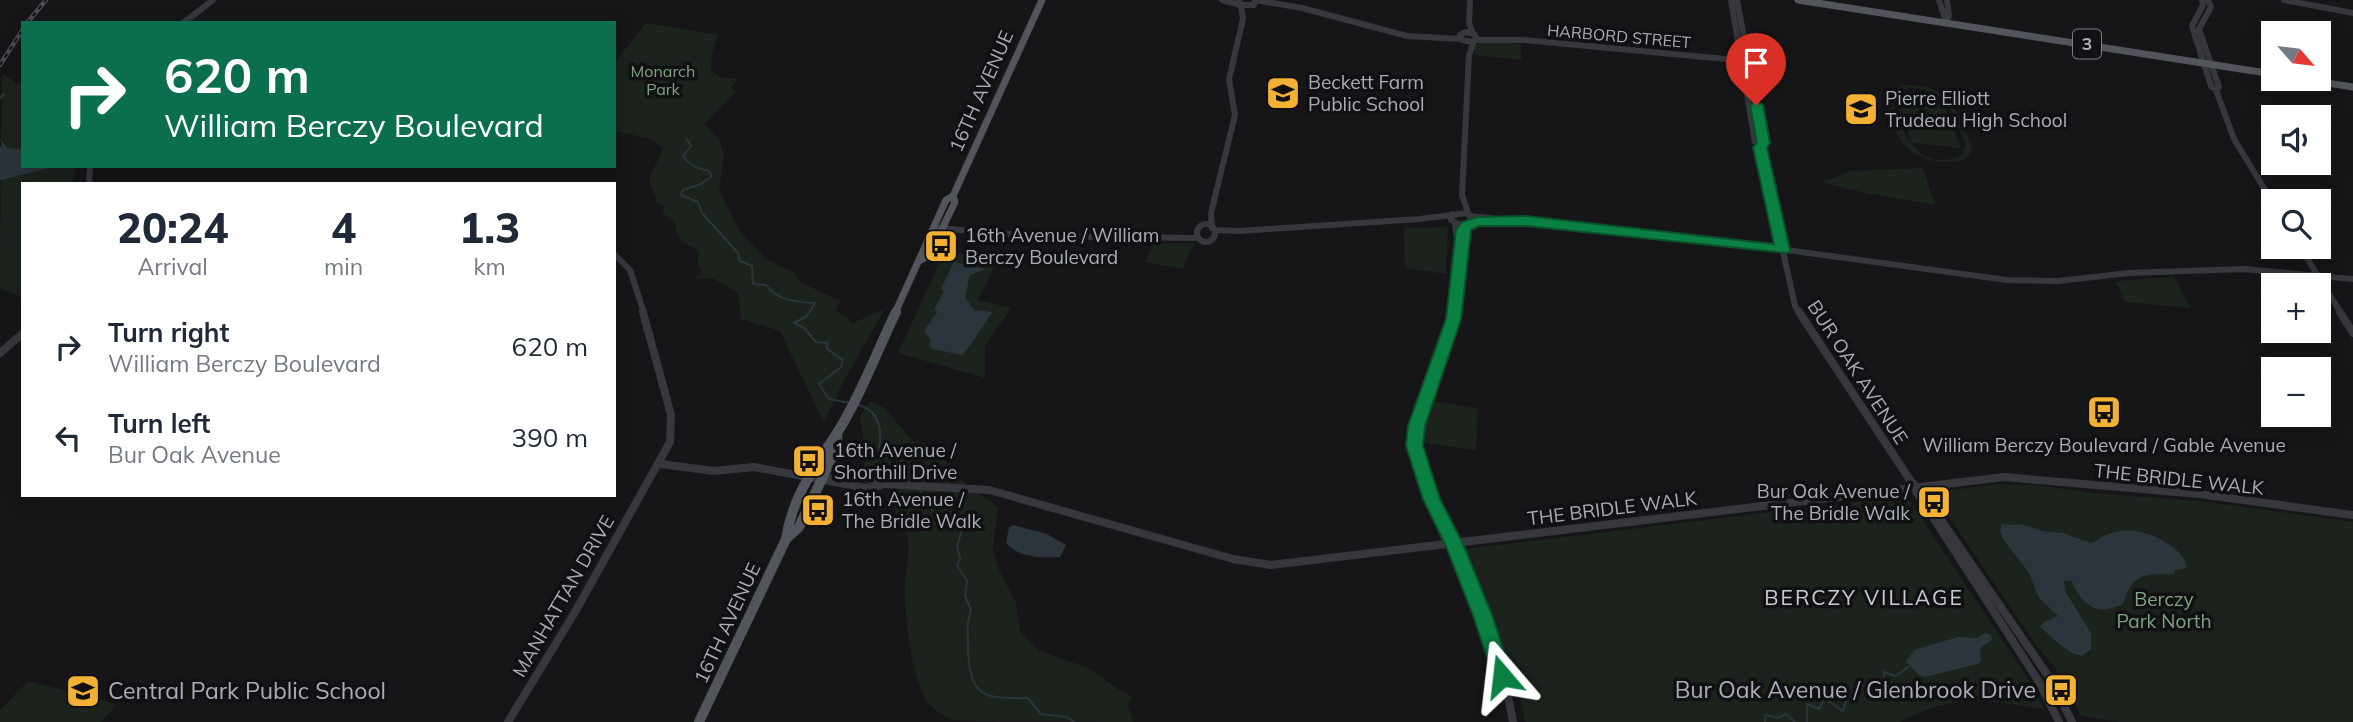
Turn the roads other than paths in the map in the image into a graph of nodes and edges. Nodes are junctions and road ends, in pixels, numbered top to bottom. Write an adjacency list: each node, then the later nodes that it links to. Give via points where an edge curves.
1 (213, 0): 17 (street)
2 (1042, 0): 30 (main road, 16TH AVENUE)
3 (1222, 0): 13 (street)
4 (1470, 0): 19 (street)
5 (1731, 0): 23 (street, BUR OAK AVENUE)
6 (1737, 0): 23 (street, BUR OAK AVENUE)
7 (1798, 0): 18 (main road, 3)
8 (1939, 0): 18 (street)
9 (1947, 0): 18 (street)
10 (2202, 0): 24 (street, via 2193,33)
11 (2208, 0): 24 (street, via 2211,7 2199,29)
12 (2284, 0): 15 (street)
13 (1240, 3): 14 (street); 16 (street)
14 (1254, 3): 16 (street); 20 (street, via 1302,8 1407,36)
15 (2353, 13)
16 (1243, 17): 31 (street, via 1230,66 1235,115)
17 (186, 21)
18 (1946, 22): 24 (main road, 3)
19 (1469, 23): 20 (street); 21 (street)
20 (1462, 36): 21 (street, HARBORD STREET); 22 (street)
21 (1475, 38): 22 (street); 23 (street, HARBORD STREET)
22 (1469, 55): 29 (street)
23 (1744, 60): 37 (street, BUR OAK AVENUE, via 1755,142 1760,147)
24 (2207, 63): 25 (main road, 3); 28 (street, via 2234,139)
25 (2261, 72)
26 (2331, 84): 27 (main road)
27 (2353, 87)
28 (2264, 189)
29 (1462, 195): 32 (street); 33 (street)
30 (953, 196): 34 (main road, 16TH AVENUE, via 955,202)
31 (1211, 213): 35 (street); 36 (street)
32 (1454, 218): 33 (street); 33 (street); 35 (street); 38 (street)
33 (1469, 219): 37 (street, via 1588,227); 38 (street)
34 (939, 226): 36 (street, via 1070,237); 40 (main road, 16TH AVENUE, via 930,254)
35 (1215, 231): 36 (street); 36 (street, via 1207,241)
36 (1198, 232)
37 (1783, 250): 41 (street, via 2022,281 2243,269); 53 (street, BUR OAK AVENUE, via 1799,314)
38 (1459, 255): 56 (street, via 1453,319 1416,426 1415,446 1431,499)
39 (616, 256): 50 (street, MANHATTAN DRIVE, via 630,270 671,415 670,442)
40 (921, 260): 48 (main road, 16TH AVENUE)
41 (2292, 273)
42 (2331, 277): 43 (street)
43 (2353, 279)
44 (2331, 298): 45 (street)
45 (2353, 333)
46 (21, 335): 47 (street)
47 (0, 353)
48 (854, 398): 49 (main road, 16TH AVENUE)
49 (837, 433): 51 (main road, 16TH AVENUE); 52 (main road, 16TH AVENUE, via 838,445)
50 (660, 464): 51 (street, THE BRIDLE WALK, via 714,471 754,467); 57 (street, MANHATTAN DRIVE)
51 (809, 478): 52 (street, THE BRIDLE WALK); 55 (main road, 16TH AVENUE, via 787,524)
52 (821, 480): 55 (main road, 16TH AVENUE, via 799,527); 56 (street, THE BRIDLE WALK, via 872,489 883,484 989,489 1259,565)
53 (1915, 487): 54 (street, THE BRIDLE WALK, via 2022,477); 56 (street, THE BRIDLE WALK); 60 (street, BUR OAK AVENUE, via 2039,682); 61 (street, BUR OAK AVENUE, via 2051,680)
54 (2353, 515)
55 (786, 539): 58 (main road, 16TH AVENUE)
56 (1454, 544): 59 (street, via 1483,615)
57 (509, 722)
58 (699, 722)
59 (1513, 722)
60 (2059, 722)
61 (2072, 722)

